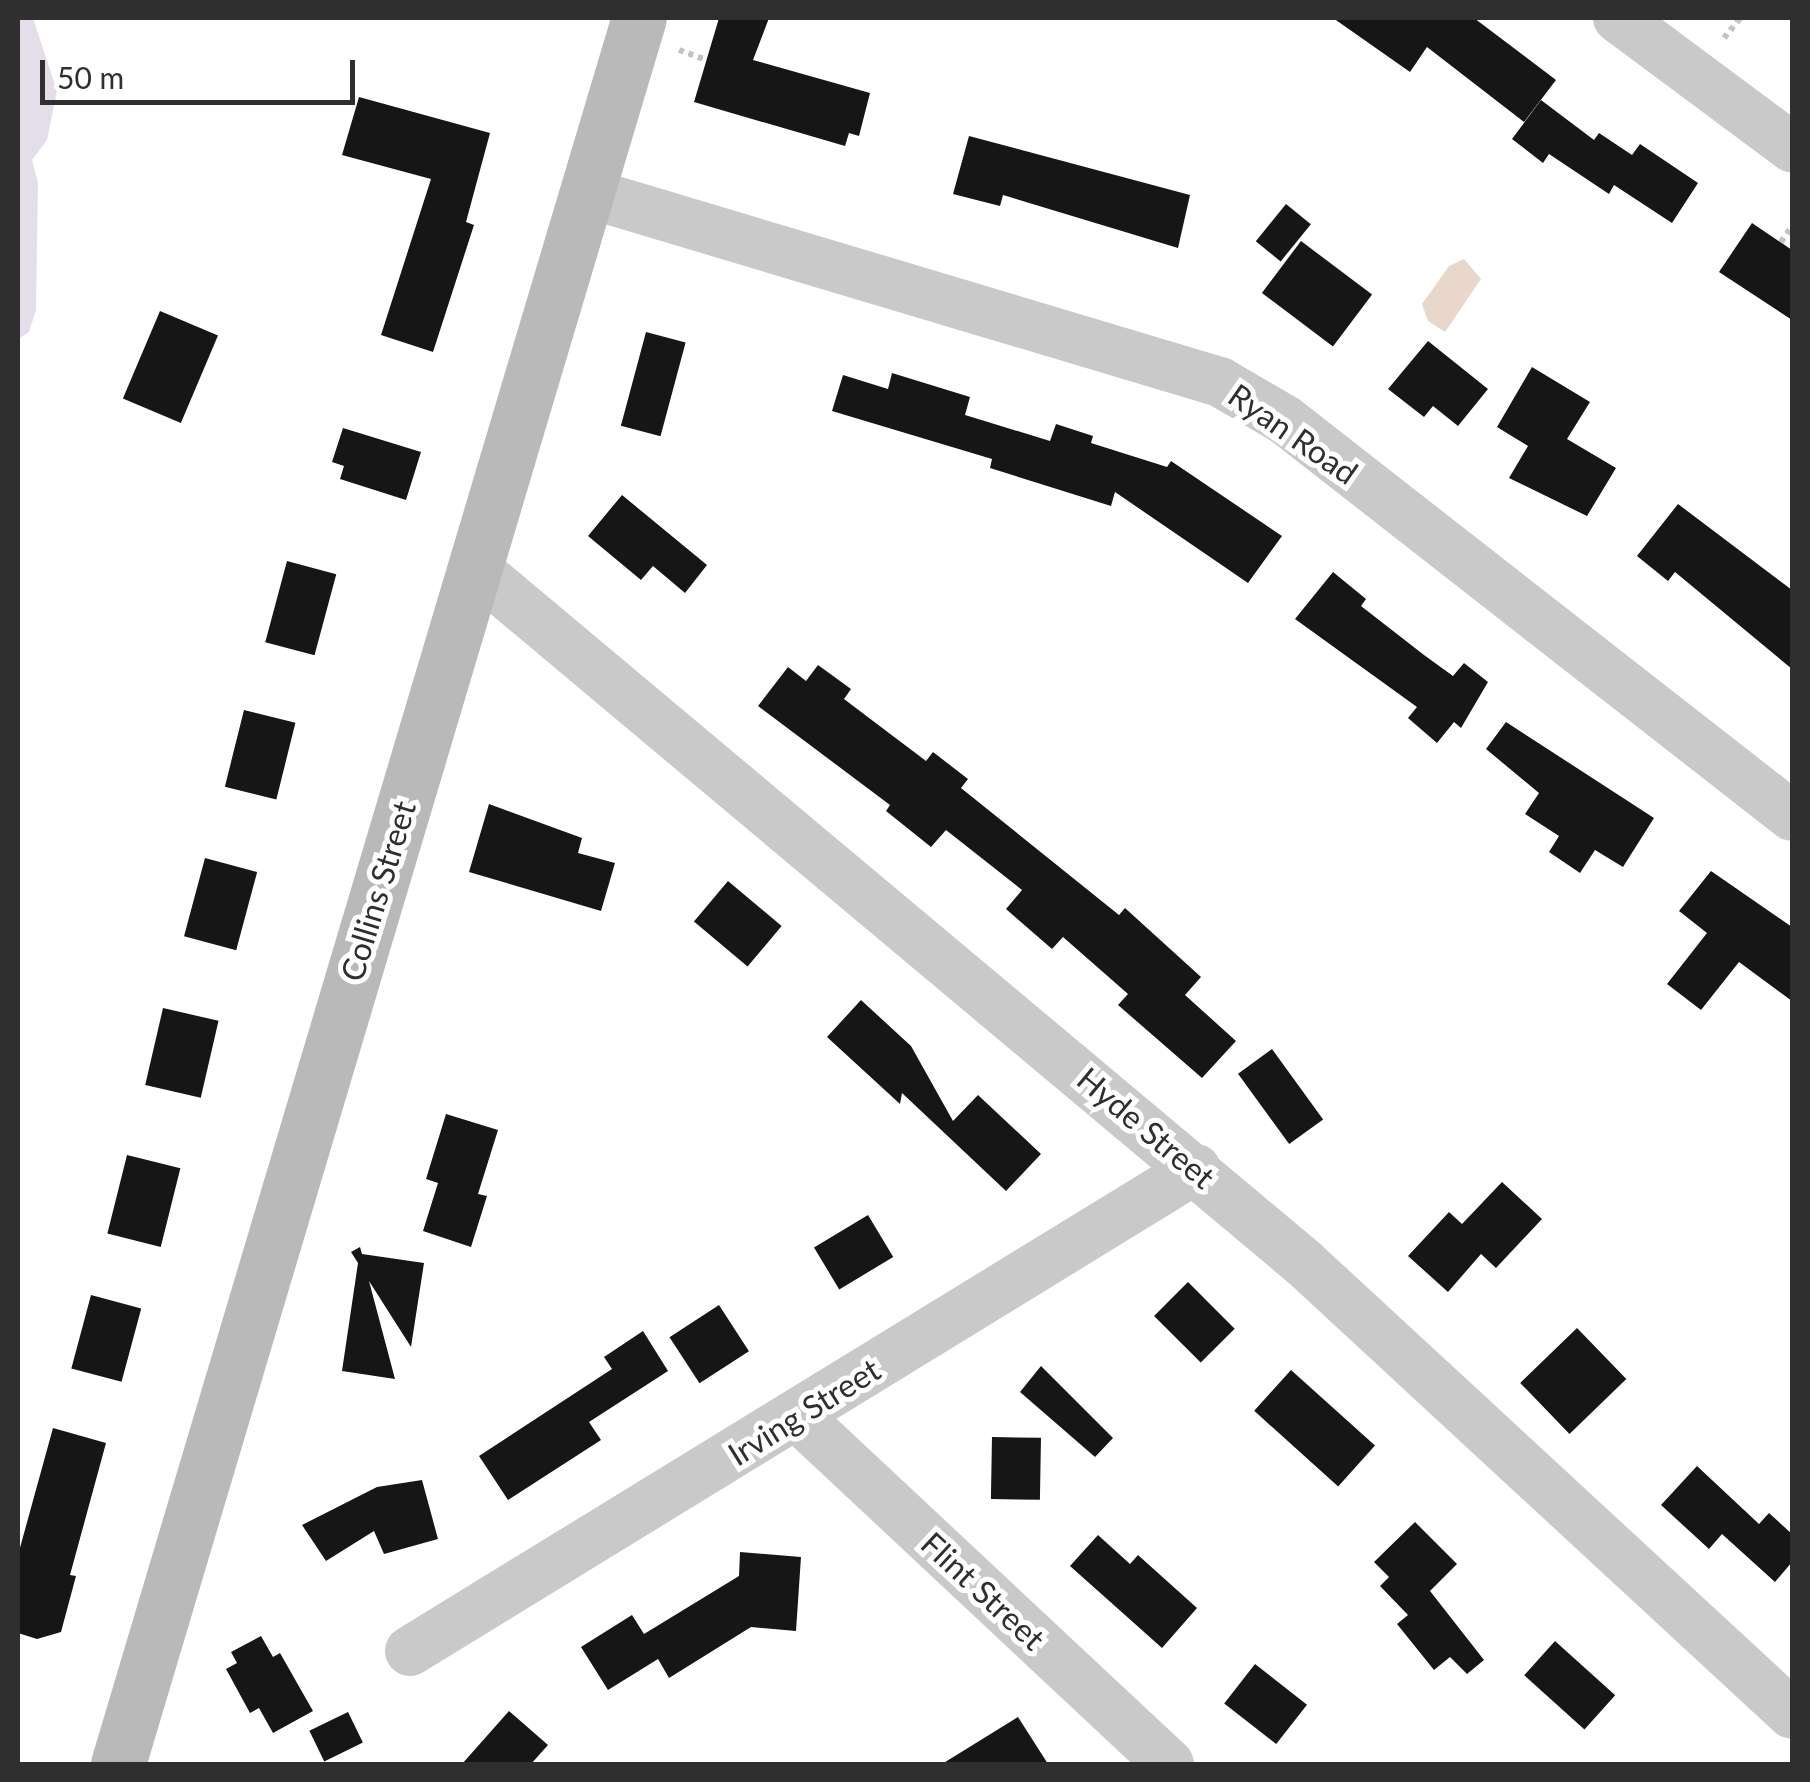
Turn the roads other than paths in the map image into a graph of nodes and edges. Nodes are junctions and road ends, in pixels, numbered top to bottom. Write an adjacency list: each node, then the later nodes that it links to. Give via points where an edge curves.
1 (1618, 18): 3 (street)
2 (658, 33): 4 (main road, Collins Street)
3 (1792, 148)
4 (588, 193): 5 (main road, Collins Street); 6 (street, Ryan Road, via 1220,382 1285,420)
5 (477, 570): 7 (street, Hyde Street); 11 (main road, Collins Street)
6 (1792, 816)
7 (1196, 1169): 8 (street, Irving Street); 10 (street, Hyde Street)
8 (798, 1417): 9 (street, Irving Street); 12 (street, Flint Street)
9 (410, 1651)
10 (1792, 1714)
11 (118, 1764)
12 (1169, 1764)

